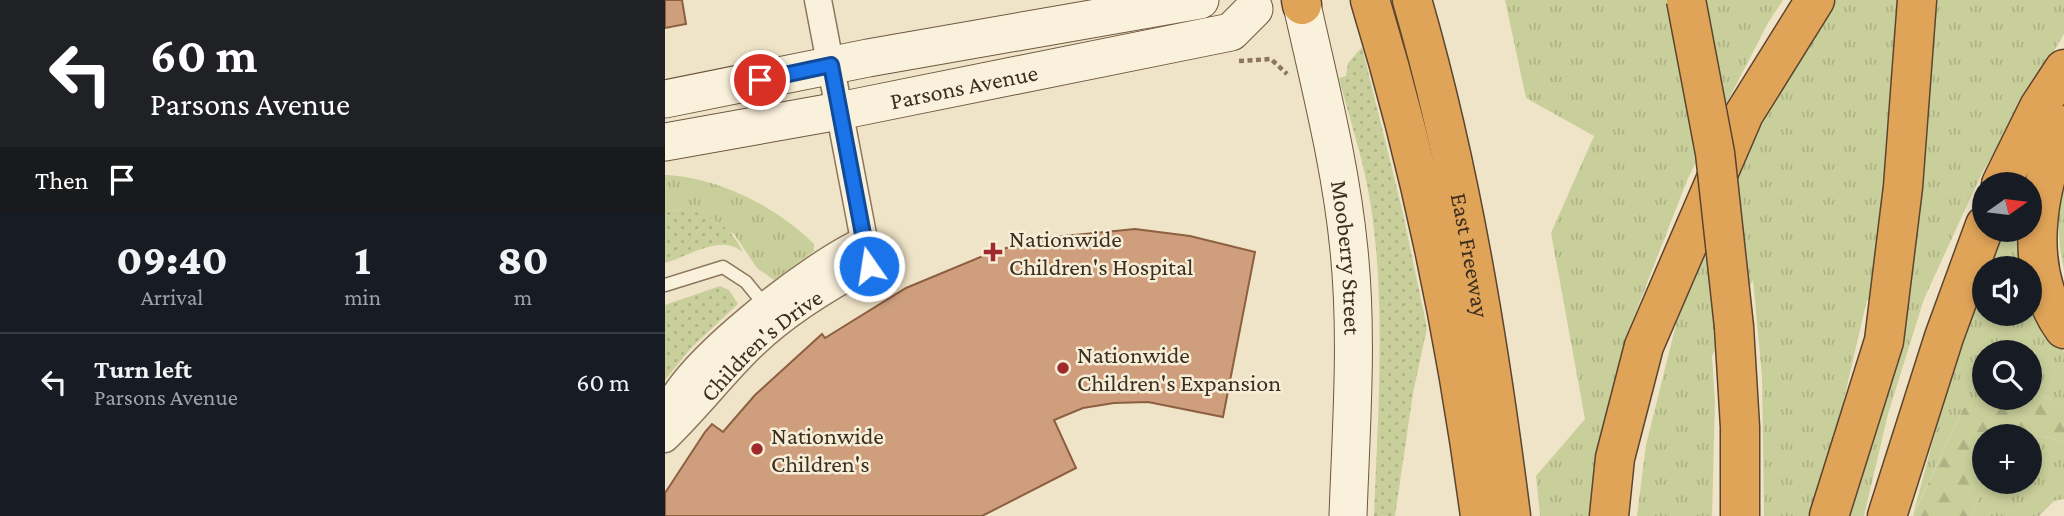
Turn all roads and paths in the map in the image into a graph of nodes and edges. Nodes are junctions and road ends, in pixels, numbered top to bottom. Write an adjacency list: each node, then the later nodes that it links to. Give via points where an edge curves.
1 (818, 0): 12 (street)
2 (1201, 0): 12 (street, Parsons Avenue)
3 (1370, 0): 25 (highway, via 1393,80)
4 (1412, 0): 25 (highway, East Freeway, via 1467,224 1496,401)
5 (1686, 0): 28 (highway, bridge, via 1715,153 1734,327)
6 (1815, 0): 27 (highway, via 1744,114 1644,346 1615,458)
7 (1917, 0): 29 (highway, via 1903,187 1884,341)
8 (1311, 2): 9 (street, Parsons Avenue); 26 (street, Mooberry Street, via 1349,250 1353,315)
9 (1246, 5): 15 (street, Parsons Avenue, via 1231,32)
10 (1256, 48): 11 (path)
11 (1258, 58)
12 (831, 65): 14 (street, Parsons Avenue); 15 (street)
13 (2064, 69): 18 (highway)
14 (665, 99)
15 (839, 111): 17 (street, Parsons Avenue); 21 (street, Children's Drive, via 866,253 839,251)
16 (2064, 125): 22 (highway, via 2052,153 2036,225 2038,257)
17 (665, 142)
18 (2007, 172)
19 (1979, 242): 30 (highway)
20 (665, 285): 21 (lane, via 723,267 746,282)
21 (772, 314): 23 (street, Children's Drive, via 694,373); 24 (street, Children's Drive, via 743,354)
22 (2064, 329)
23 (665, 415)
24 (665, 439)
25 (1490, 512)
26 (1348, 516)
27 (1609, 516)
28 (1740, 516)
29 (1829, 516)
30 (1887, 516)

